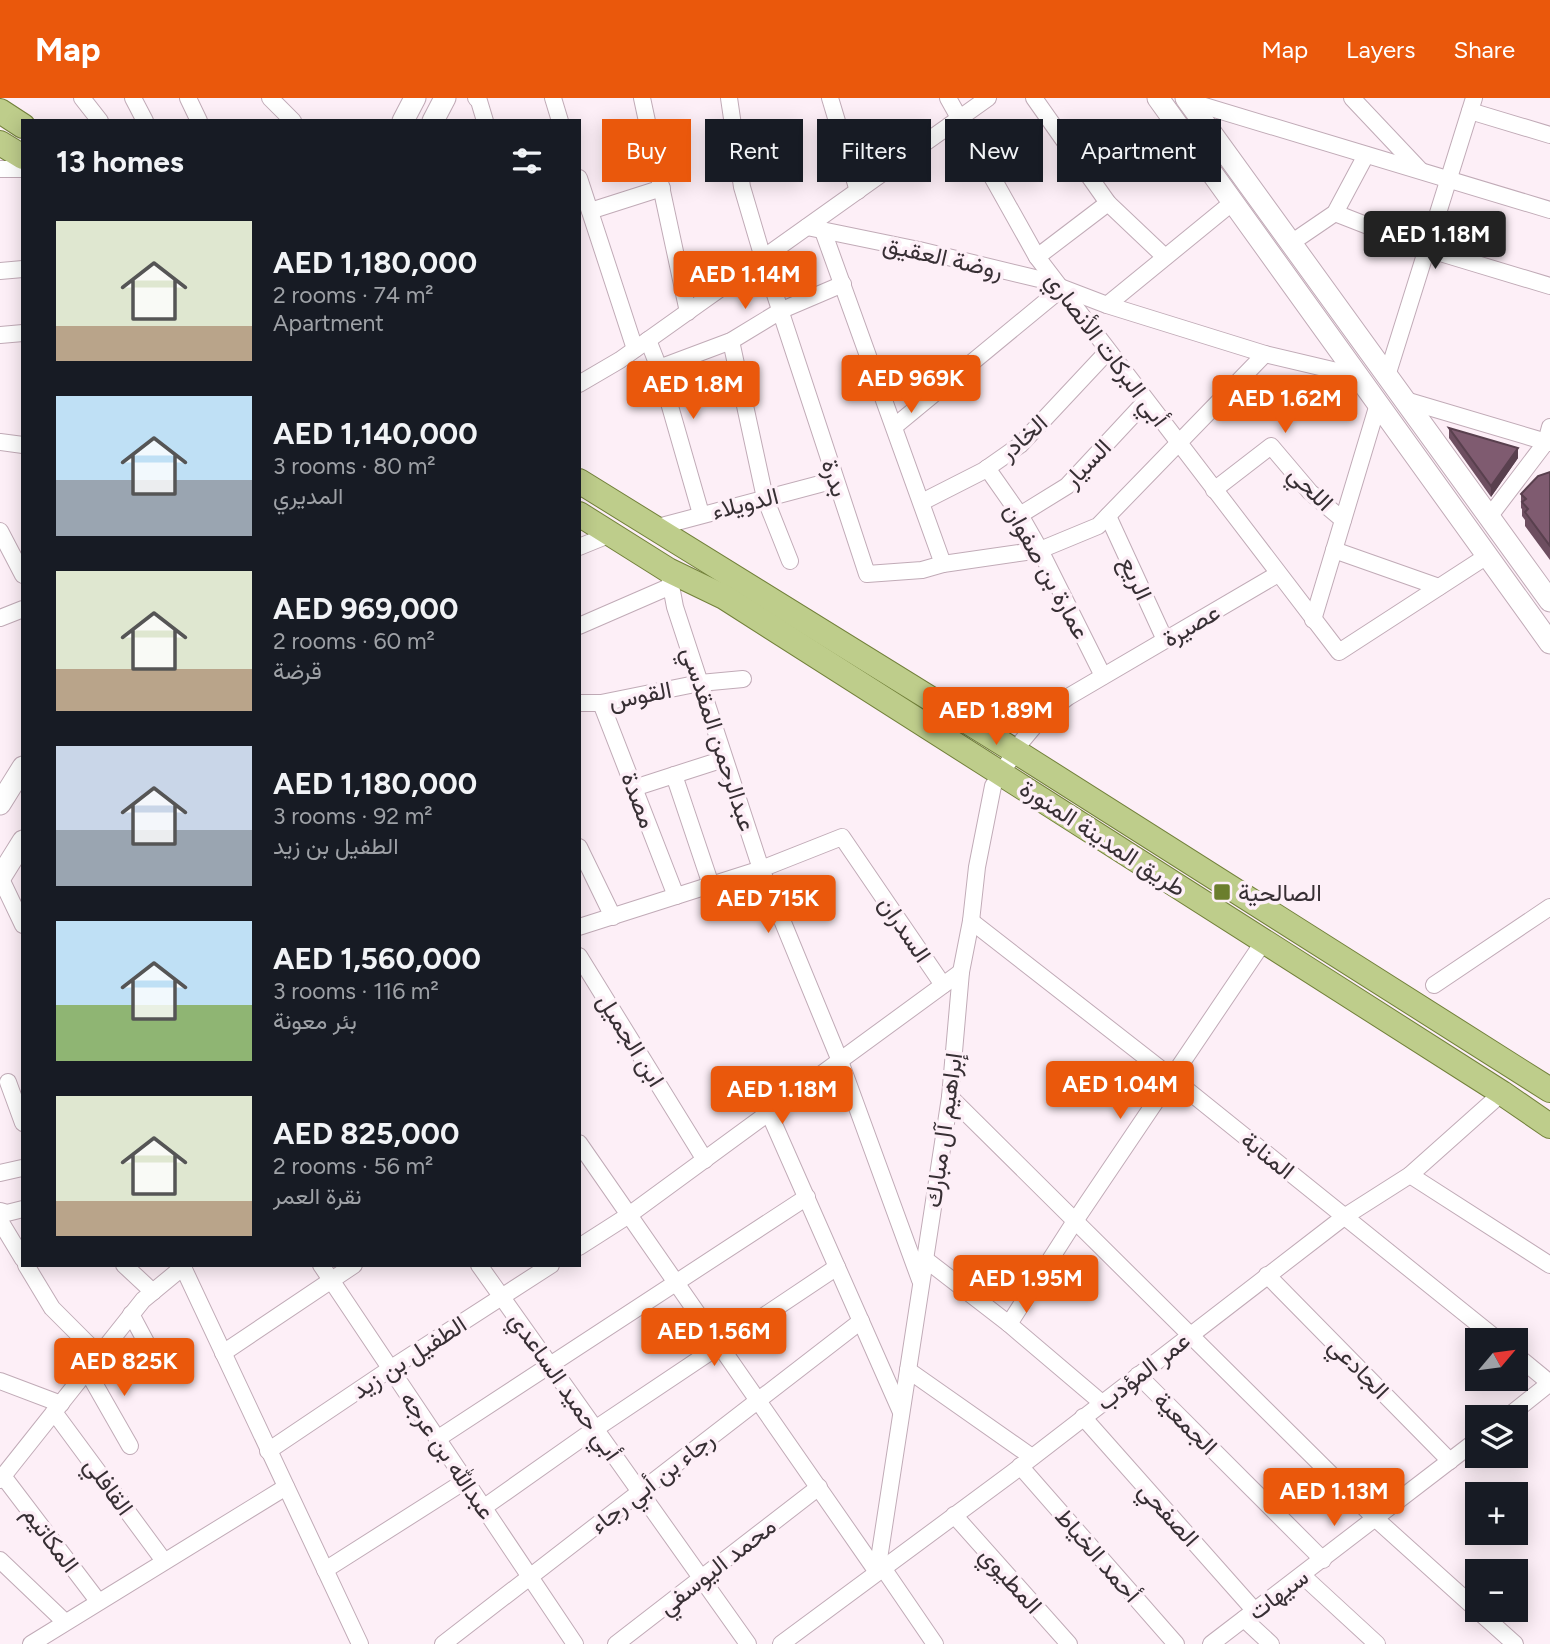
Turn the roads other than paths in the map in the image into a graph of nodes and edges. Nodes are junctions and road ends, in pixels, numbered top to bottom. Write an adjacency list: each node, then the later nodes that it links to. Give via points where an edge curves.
1 (82, 98): 20 (street)
2 (134, 98): 21 (street)
3 (188, 98): 22 (street)
4 (415, 98): 24 (main road)
5 (445, 98): 25 (main road)
6 (553, 98): 27 (street)
7 (642, 98): 41 (street)
8 (729, 98): 53 (street, بدرة, via 742,187)
9 (830, 98): 42 (street)
10 (948, 98): 28 (street, أبي البركات الأنصاري)
11 (988, 98): 28 (street)
12 (1034, 98): 44 (street)
13 (1158, 98): 43 (main road)
14 (1352, 98): 37 (street)
15 (275, 99): 23 (street)
16 (483, 99): 26 (street)
17 (1187, 100): 33 (street); 49 (main road)
18 (1472, 105): 31 (street); 38 (street)
19 (0, 111): 29 (main road)
20 (98, 119)
21 (144, 119)
22 (198, 119)
23 (288, 119)
24 (404, 119)
25 (434, 119)
26 (485, 119)
27 (559, 119)
28 (959, 119)
29 (21, 125)
30 (945, 129): 42 (street)
31 (1550, 135)
32 (0, 143): 34 (main road)
33 (1366, 155): 37 (street); 47 (street)
34 (21, 156)
35 (0, 169): 36 (street)
36 (21, 169)
37 (1422, 172): 38 (street)
38 (1448, 180): 45 (street); 50 (street)
39 (995, 182): 51 (street, أبي البركات الأنصاري)
40 (581, 184): 46 (street)
41 (662, 188): 46 (street); 61 (street)
42 (858, 191): 48 (street)
43 (1233, 202): 52 (street); 69 (main road)
44 (1108, 203): 51 (street); 52 (street)
45 (1550, 210)
46 (590, 211): 65 (street)
47 (1335, 214): 49 (street); 50 (street)
48 (815, 229): 53 (street); 56 (street); 58 (street, روضة العقيق, via 1039,279)
49 (1291, 243): 70 (main road)
50 (1427, 249): 57 (street); 70 (street)
51 (1037, 257): 58 (street, أبي البركات الأنصاري)
52 (1165, 257): 59 (street)
53 (763, 258): 60 (street, بدرة); 61 (street)
54 (21, 269): 55 (street)
55 (0, 271)
56 (843, 284): 60 (street); 75 (street)
57 (1550, 286)
58 (1061, 289): 59 (street, روضة العقيق); 66 (street, أبي البركات الأنصاري); 75 (street)
59 (1107, 305): 67 (street, روضة العقيق)
60 (782, 310): 64 (street); 81 (street, بدرة)
61 (688, 312): 65 (street)
62 (21, 333): 63 (street)
63 (0, 335)
64 (731, 341): 68 (street); 84 (street)
65 (642, 344): 68 (street); 71 (street)
66 (1108, 351): 73 (street, أبي البركات الأنصاري); 80 (street, الخادر, via 1020,445)
67 (1265, 354): 69 (street, روضة العقيق); 78 (street)
68 (659, 368): 86 (street)
69 (1358, 376): 74 (main road)
70 (1387, 376): 72 (main road)
71 (581, 382)
72 (1405, 400): 76 (street); 90 (main road)
73 (1146, 401): 78 (street, أبي البركات الأنصاري); 88 (street, السيار, via 1067,486)
74 (1378, 404): 91 (street); 98 (main road)
75 (895, 426): 85 (street)
76 (1549, 437): 90 (street)
77 (0, 442): 79 (street)
78 (1178, 443): 83 (street, أبي البركات الأنصاري); 89 (street)
79 (21, 445)
80 (987, 468): 85 (street, الخادر); 88 (street, عمارة بن صفوان)
81 (835, 480): 84 (street, الدويلاء); 100 (street, بدرة, via 867,574)
82 (581, 482): 92 (main road, طريق المدينة المنورة)
83 (1214, 490): 91 (street, اللحي, via 1271,446 1310,492); 102 (street, أبي البركات الأنصاري)
84 (765, 498): 86 (street, الدويلاء); 99 (street)
85 (922, 502): 100 (street)
86 (701, 514): 92 (street, الدويلاء)
87 (581, 515): 94 (main road, طريق المدينة المنورة)
88 (1020, 515): 96 (street, عمارة بن صفوان)
89 (1108, 516): 96 (street, via 1098,526); 110 (street, الريع)
90 (1489, 516): 105 (main road)
91 (1343, 520): 97 (street)
92 (654, 528): 117 (main road, طريق المدينة المنورة)
93 (0, 531): 101 (street)
94 (611, 534): 95 (street); 103 (main road, طريق المدينة المنورة)
95 (581, 546)
96 (1040, 550): 100 (street); 112 (street, عمارة بن صفوان)
97 (1334, 550): 104 (street, اللحي); 108 (street)
98 (1487, 556): 104 (street); 111 (main road)
99 (790, 561)
100 (943, 564)
101 (21, 571)
102 (1278, 574): 108 (street, أبي البركات الأنصاري); 110 (street, عصيرة)
103 (669, 578): 109 (street); 114 (street, عبدالرحمن المقدسي); 120 (main road, طريق المدينة المنورة, via 724,597)
104 (1439, 587): 108 (street, أبي البركات الأنصاري, via 1339,652)
105 (1550, 601)
106 (21, 610): 107 (street)
107 (0, 618)
108 (1313, 620)
109 (581, 625)
110 (1165, 640): 112 (street, عصيرة)
111 (1550, 643)
112 (1103, 676): 117 (street, عصيرة, via 1042,717)
113 (743, 679): 114 (street, القوس)
114 (700, 683): 116 (street, القوس); 118 (street, عبدالرحمن المقدسي)
115 (581, 703): 116 (street, القوس)
116 (601, 703): 122 (street, مصدة)
117 (1015, 751): 120 (street, إبراهيم آل مبارك); 142 (main road, طريق المدينة المنورة)
118 (724, 759): 121 (street); 126 (street, عبدالرحمن المقدسي)
119 (21, 770): 123 (main road)
120 (1000, 773): 133 (street, إبراهيم آل مبارك, via 993,786 977,867); 135 (main road, طريق المدينة المنورة)
121 (674, 775): 122 (street); 128 (street, مصدة)
122 (634, 788): 129 (street, مصدة)
123 (0, 804)
124 (21, 845): 127 (main road)
125 (581, 851): 131 (street)
126 (761, 869): 128 (street); 138 (street, السدران, via 842,837); 140 (street, عبدالرحمن المقدسي)
127 (8, 870): 132 (street)
128 (711, 885): 129 (street)
129 (676, 896): 131 (street)
130 (1550, 907): 139 (street)
131 (613, 917): 134 (street)
132 (21, 918)
133 (971, 921): 137 (street, إبراهيم آل مبارك); 141 (street, المنابة)
134 (581, 925)
135 (1264, 941): 141 (street); 144 (main road, طريق المدينة المنورة)
136 (581, 959): 150 (street, ابن الجميل)
137 (961, 972): 138 (street); 145 (street, إبراهيم آل مبارك)
138 (943, 985): 140 (street)
139 (1434, 985)
140 (840, 1061): 146 (street); 177 (street, عبدالرحمن المقدسي)
141 (1171, 1077): 158 (street, المنابة); 159 (street)
142 (1545, 1080)
143 (8, 1082): 147 (street)
144 (1502, 1093): 148 (main road, طريق المدينة المنورة); 153 (street, عمر المؤدب)
145 (950, 1097): 159 (street); 163 (street, إبراهيم آل مبارك)
146 (769, 1113): 150 (street); 154 (street)
147 (21, 1117)
148 (1550, 1126)
149 (581, 1146): 157 (street)
150 (705, 1160): 157 (street)
151 (21, 1169): 152 (street)
152 (0, 1172)
153 (1410, 1175): 158 (street, عمر المؤدب); 164 (street)
154 (807, 1197): 173 (street); 176 (street)
155 (21, 1210): 156 (street)
156 (0, 1211)
157 (629, 1215): 161 (street); 176 (street)
158 (1344, 1217): 174 (street, عمر المؤدب); 183 (street, المنابة)
159 (1075, 1220): 182 (street); 184 (street)
160 (0, 1221): 162 (street)
161 (581, 1246)
162 (21, 1256)
163 (925, 1258): 177 (street, إبراهيم آل مبارك); 182 (street)
164 (1550, 1265)
165 (27, 1267): 187 (street, via 52,1308)
166 (126, 1267): 178 (street)
167 (182, 1267): 178 (street)
168 (183, 1267): 186 (street)
169 (322, 1267): 175 (street, عبدالله بن عرجه)
170 (351, 1267): 175 (street)
171 (481, 1267): 179 (street, أبي حميد الساعدي)
172 (548, 1267): 179 (street, الطفيل بن زيد)
173 (837, 1267): 181 (street); 185 (street)
174 (1267, 1275): 184 (street, عمر المؤدب); 209 (street, الجادعي)
175 (331, 1281): 186 (street); 191 (street, عبدالله بن عرجه)
176 (676, 1282): 185 (street); 188 (street)
177 (921, 1283): 192 (street, إبراهيم آل مبارك)
178 (153, 1292): 180 (street)
179 (502, 1297): 188 (street, أبي حميد الساعدي); 191 (street, الطفيل بن زيد)
180 (131, 1314): 187 (street); 193 (street)
181 (861, 1321): 197 (street, رجاء بن أبي رجاء); 201 (street)
182 (1009, 1324): 198 (street)
183 (1483, 1328)
184 (1190, 1334): 194 (street, عمر المؤدب); 217 (street)
185 (720, 1345): 197 (street); 203 (street)
186 (223, 1353): 207 (street)
187 (98, 1354): 190 (street)
188 (550, 1365): 203 (street, أبي حميد الساعدي); 204 (street)
189 (1528, 1365): 196 (street)
190 (86, 1369): 200 (street); 205 (street)
191 (390, 1369): 204 (street, عبدالله بن عرجه); 207 (street, الطفيل بن زيد)
192 (908, 1370): 201 (street, إبراهيم آل مبارك); 208 (street, أحمد الخياط)
193 (163, 1374)
194 (1138, 1375): 198 (street, عمر المؤدب); 219 (street, الجمعية)
195 (0, 1381): 200 (street)
196 (1550, 1383): 199 (street)
197 (758, 1400): 213 (street); 214 (street, رجاء بن أبي رجاء)
198 (1102, 1403): 202 (street, عمر المؤدب)
199 (1522, 1405)
200 (58, 1408): 210 (street); 220 (street, القافلي)
201 (902, 1413): 222 (street, إبراهيم آل مبارك)
202 (1083, 1417): 208 (street, عمر المؤدب); 228 (street, الصفحي)
203 (595, 1429): 214 (street, أبي حميد الساعدي); 215 (street)
204 (437, 1439): 211 (street, عبدالله بن عرجه)
205 (130, 1446)
206 (1465, 1449): 209 (street, سيهات)
207 (268, 1451): 212 (street)
208 (1026, 1461): 216 (street, عمر المؤدب); 240 (street, أحمد الخياط)
209 (1450, 1461): 217 (street, سيهات)
210 (2, 1478): 227 (street, المكاتيم)
211 (465, 1481): 215 (street, عبدالله بن عرجه); 221 (street)
212 (286, 1487): 220 (street); 221 (street)
213 (818, 1487): 222 (street); 225 (street, محمد اليوسفي)
214 (640, 1491): 224 (street, رجاء بن أبي رجاء); 225 (street, أبي حميد الساعدي)
215 (483, 1508): 224 (street, عبدالله بن عرجه)
216 (954, 1516): 222 (street, عمر المؤدب); 239 (street, المطيوي)
217 (1376, 1519): 219 (street, سيهات); 226 (street)
218 (0, 1560): 229 (street)
219 (1323, 1560): 223 (street, سيهات)
220 (164, 1561): 227 (street)
221 (325, 1570): 232 (street)
222 (880, 1570): 237 (street, عمر المؤدب); 238 (street)
223 (1302, 1575): 228 (street, سيهات); 243 (street)
224 (530, 1577): 233 (street, رجاء بن أبي رجاء); 234 (street, عبدالله بن عرجه)
225 (701, 1578): 235 (street, محمد اليوسفي); 236 (street, أبي حميد الساعدي)
226 (1465, 1599)
227 (99, 1601): 229 (street)
228 (1250, 1615): 241 (street, سيهات); 242 (street, الصفحي)
229 (65, 1622): 231 (street)
230 (1490, 1622): 244 (street)
231 (31, 1644)
232 (360, 1644)
233 (443, 1644)
234 (575, 1644)
235 (616, 1644)
236 (748, 1644)
237 (780, 1644)
238 (935, 1644)
239 (1069, 1644)
240 (1177, 1644)
241 (1211, 1644)
242 (1271, 1644)
243 (1377, 1644)
244 (1515, 1644)

